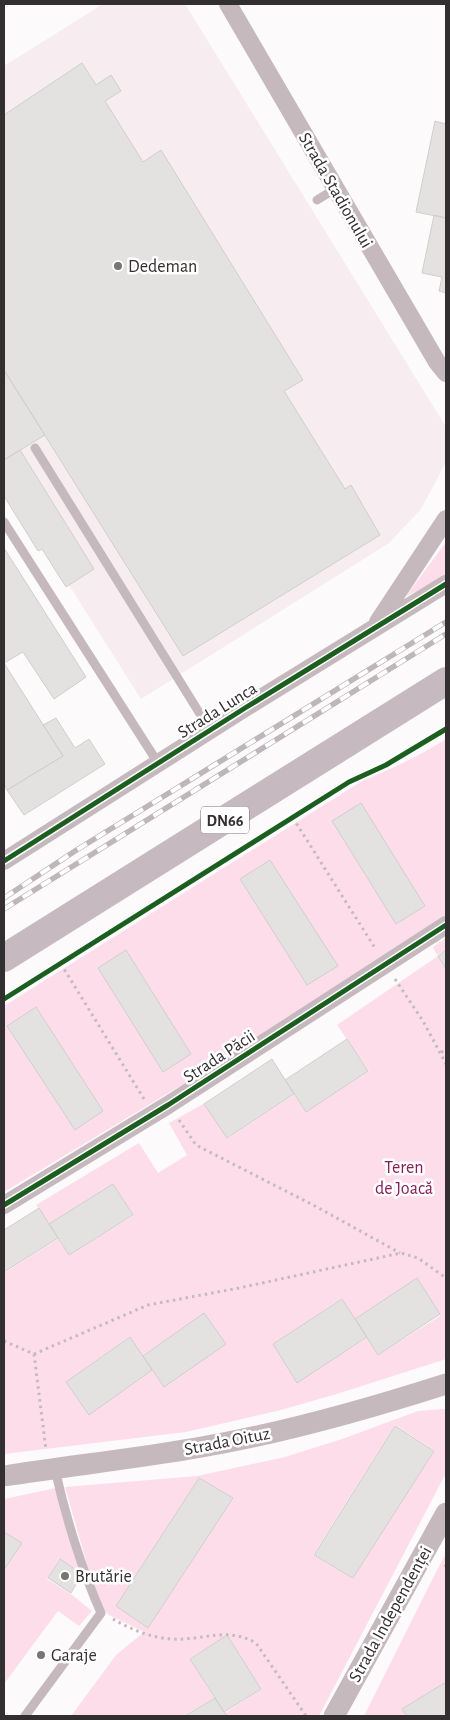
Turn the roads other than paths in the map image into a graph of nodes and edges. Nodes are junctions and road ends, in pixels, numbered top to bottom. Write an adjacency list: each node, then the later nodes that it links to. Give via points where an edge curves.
1 (228, 4): 2 (street, Strada Stadionului)
2 (335, 189): 3 (lane); 4 (street, Strada Stadionului)
3 (316, 200)
4 (446, 373)
5 (35, 448): 11 (lane)
6 (446, 518): 9 (street)
7 (4, 522): 12 (lane)
8 (446, 584): 9 (street, Strada Lunca)
9 (375, 627): 11 (street, Strada Lunca)
10 (446, 681): 15 (main road, DN66)
11 (210, 730): 12 (street, Strada Lunca)
12 (158, 763): 13 (street, Strada Lunca)
13 (4, 861)
14 (446, 924): 16 (street, Strada Păcii, via 161,1109)
15 (4, 958)
16 (4, 1205)
17 (446, 1384): 18 (street, Strada Oituz, via 249,1438 196,1448)
18 (50, 1460): 19 (street, Strada Oituz); 21 (lane, via 101,1613)
19 (4, 1476)
20 (446, 1513): 22 (street, Strada Independenței)
21 (25, 1716)
22 (334, 1716)

